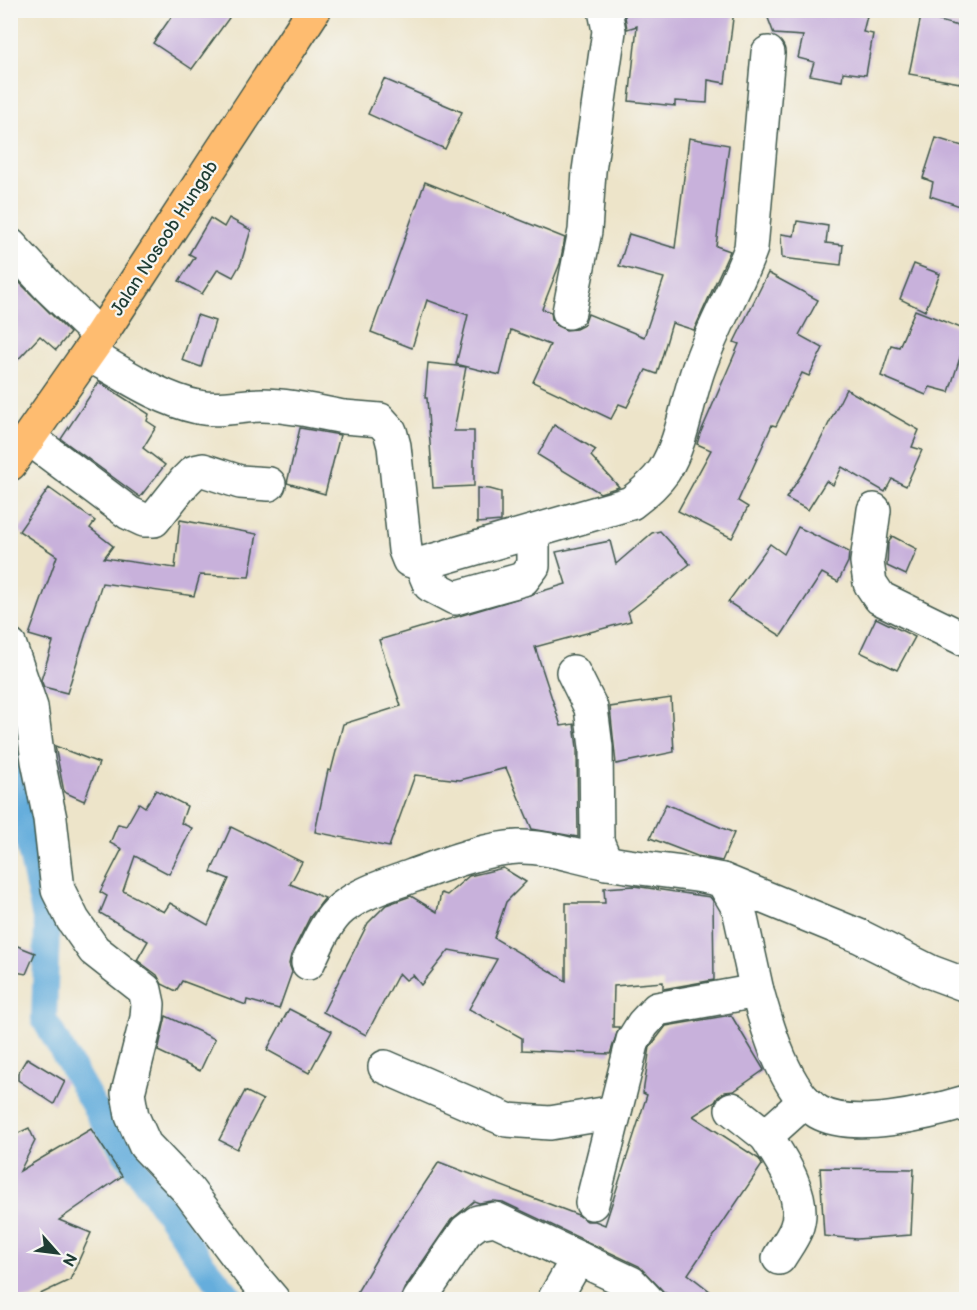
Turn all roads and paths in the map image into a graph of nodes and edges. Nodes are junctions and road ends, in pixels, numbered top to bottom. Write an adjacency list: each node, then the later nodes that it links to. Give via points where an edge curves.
1 (314, 10): 6 (main road, Jalan Nosoob Hungab)
2 (605, 10): 5 (street, via 609,31 589,171 585,231)
3 (768, 53): 6 (street, via 751,248 700,362 664,471 631,503 421,564 409,560 405,550 394,446 390,430 380,420 262,405 200,408 138,382)
4 (10, 245): 6 (street)
5 (569, 312)
6 (94, 345): 7 (main road, Jalan Nosoob Hungab)
7 (20, 451): 8 (street, via 144,520 154,520 194,472 203,470 240,482)
8 (268, 484)
9 (874, 510): 10 (street, via 867,562 870,582 880,598)
10 (966, 640)
11 (10, 646): 27 (street, via 31,707 58,890 94,950 145,990 147,1018 128,1093 132,1116 145,1145 188,1190)
12 (573, 672): 13 (street, via 591,708 596,747 597,841)
13 (606, 862): 14 (street); 15 (street, via 519,847 449,863 364,894 341,909)
14 (722, 880): 16 (street); 17 (street, via 739,909)
15 (308, 963)
16 (966, 985)
17 (757, 991): 19 (street, via 787,1074); 22 (street, via 657,1009 633,1040)
18 (385, 1067): 22 (street, via 507,1120 550,1123)
19 (805, 1101): 20 (street, via 819,1112 844,1121 933,1111); 23 (street)
20 (966, 1102)
21 (732, 1109): 23 (street)
22 (615, 1112): 24 (street)
23 (766, 1136): 26 (street, via 785,1164 799,1205 797,1227)
24 (592, 1203)
25 (578, 1258): 28 (street, via 495,1220 478,1222 466,1231); 29 (street); 30 (street, via 631,1283)
26 (779, 1258)
27 (273, 1299)
28 (419, 1299)
29 (554, 1299)
30 (647, 1299)

